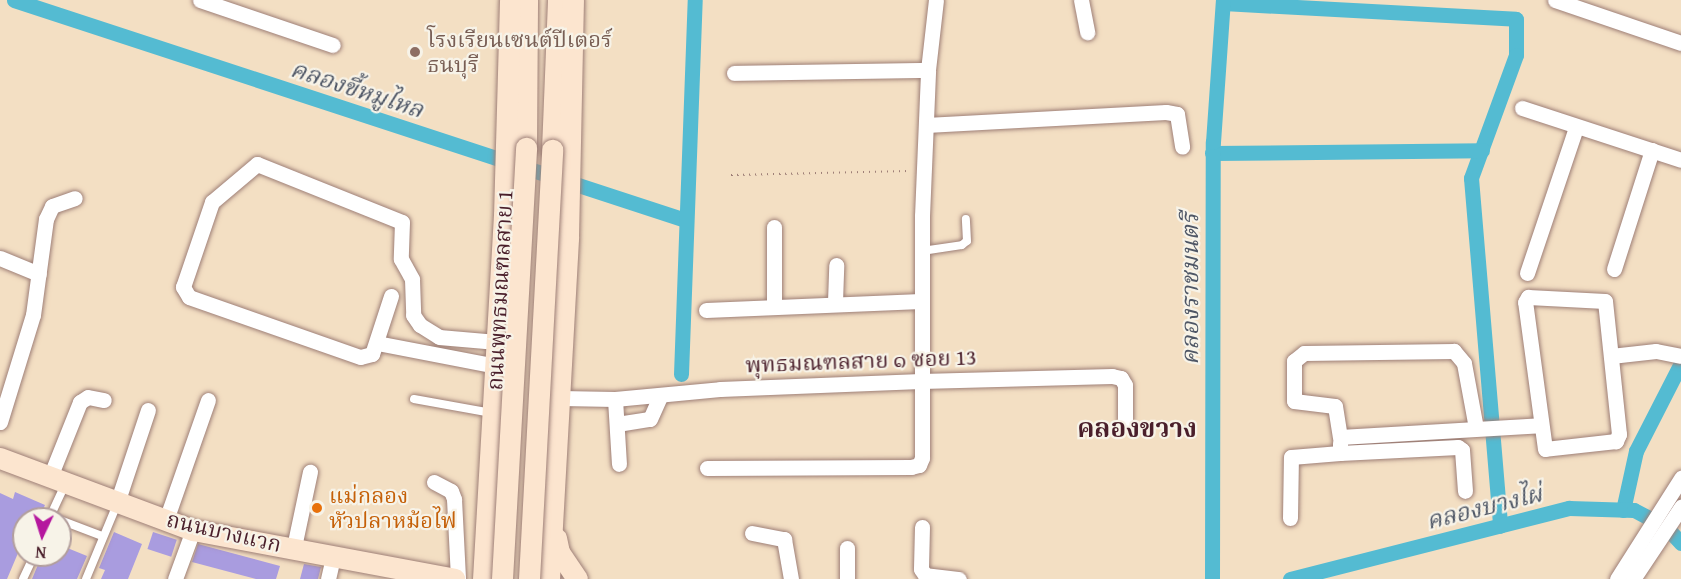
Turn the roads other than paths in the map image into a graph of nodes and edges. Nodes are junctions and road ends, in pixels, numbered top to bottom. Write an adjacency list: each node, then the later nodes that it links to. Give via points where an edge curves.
1 (200, 0): 11 (street)
2 (510, 0): 34 (main road, ถนนพุทธมณฑลสาย 1, via 509,113)
3 (527, 0): 85 (main road, ถนนพุทธมณฑลสาย 1, bridge, via 526,148)
4 (558, 0): 86 (main road, ถนนพุทธมณฑลสาย 1, bridge)
5 (573, 0): 42 (main road)
6 (936, 0): 12 (street)
7 (1081, 0): 9 (street)
8 (1555, 0): 10 (street)
9 (1087, 32)
10 (1681, 43)
11 (333, 45)
12 (928, 70): 13 (street); 15 (street)
13 (734, 74)
14 (1522, 108): 16 (street)
15 (926, 125): 17 (street, via 1166,112 1177,114); 23 (street)
16 (1576, 127): 18 (street); 27 (street)
17 (1182, 147)
18 (1652, 150): 19 (street); 26 (street)
19 (1681, 160)
20 (75, 198): 28 (street, via 52,206 46,219)
21 (966, 219): 23 (lane, via 967,240 962,245)
22 (774, 226): 32 (street)
23 (922, 250): 30 (street)
24 (0, 258): 28 (street)
25 (836, 265): 31 (street)
26 (1614, 269)
27 (1527, 273)
28 (39, 274): 49 (street, via 24,349)
29 (391, 296): 35 (street)
30 (921, 301): 31 (street); 39 (street)
31 (835, 302): 32 (street)
32 (774, 307): 33 (street)
33 (706, 310)
34 (497, 342): 35 (street, via 439,337 420,325 413,315 411,279 401,260 403,226 398,219 257,164 247,169 212,202 191,255 185,293 360,357 372,354); 38 (main road, ถนนพุทธมณฑลสาย 1)
35 (377, 343): 38 (street)
36 (1677, 355): 37 (street)
37 (1611, 356): 51 (street, via 1619,434 1616,441 1550,451 1542,444); 51 (street, via 1605,301 1601,298 1528,297 1525,303)
38 (496, 366): 47 (main road, ถนนพุทธมณฑลสาย 1)
39 (921, 381): 40 (street, พุทธมณฑลสาย ๑ ซอย 13, via 720,389); 48 (street, พุทธมณฑลสาย ๑ ซอย 13, via 1121,378); 58 (street, via 919,465)
40 (660, 397): 43 (street, พุทธมณฑลสาย ๑ ซอย 13); 50 (street, via 650,418)
41 (414, 399): 47 (lane)
42 (560, 399): 43 (street, พุทธมณฑลสาย ๑ ซอย 13); 60 (main road)
43 (615, 399): 50 (street)
44 (104, 400): 62 (street, via 88,397 80,402)
45 (208, 400): 69 (street)
46 (148, 410): 65 (street)
47 (494, 413): 56 (main road, ถนนพุทธมณฑลสาย 1)
48 (1125, 420)
49 (0, 422)
50 (617, 424): 57 (street)
51 (1540, 425): 52 (street)
52 (1484, 428): 53 (street); 53 (street, via 1464,363 1454,351 1298,355 1294,401 1335,406)
53 (1340, 437): 54 (street)
54 (1340, 453): 64 (street, via 1458,447 1462,450); 68 (street, via 1290,457)
55 (0, 458): 62 (main road, ถนนบางแวก)
56 (491, 460): 60 (main road, via 499,524 520,540 536,538 542,527); 84 (main road, ถนนพุทธมณฑลสาย 1)
57 (619, 464)
58 (707, 468)
59 (310, 472): 76 (street)
60 (556, 472): 70 (main road)
61 (1681, 478): 92 (street)
62 (58, 481): 65 (main road, ถนนบางแวก); 66 (lane)
63 (434, 482): 83 (street, via 451,491 454,499)
64 (1465, 491)
65 (117, 503): 69 (main road, ถนนบางแวก); 75 (lane)
66 (55, 507)
67 (1678, 512): 93 (street)
68 (1290, 518)
69 (166, 520): 73 (main road, ถนนบางแวก)
70 (554, 520): 87 (main road); 88 (main road, via 559,552)
71 (72, 525): 75 (lane)
72 (922, 527): 91 (street, via 921,569 925,574)
73 (193, 530): 76 (main road, ถนนบางแวก); 81 (street)
74 (752, 533): 89 (street, via 784,539)
75 (102, 536): 80 (lane)
76 (294, 548): 78 (main road, ถนนบางแวก)
77 (847, 548): 90 (street)
78 (333, 558): 79 (main road, ถนนบางแวก); 82 (street)
79 (427, 575): 83 (main road, ถนนบางแวก)
80 (86, 579)
81 (175, 579)
82 (328, 579)
83 (456, 579)
84 (483, 579)
85 (502, 579)
86 (529, 579)
87 (549, 579)
88 (577, 579)
89 (792, 579)
90 (847, 579)
91 (959, 579)
92 (1617, 579)
93 (1633, 579)

